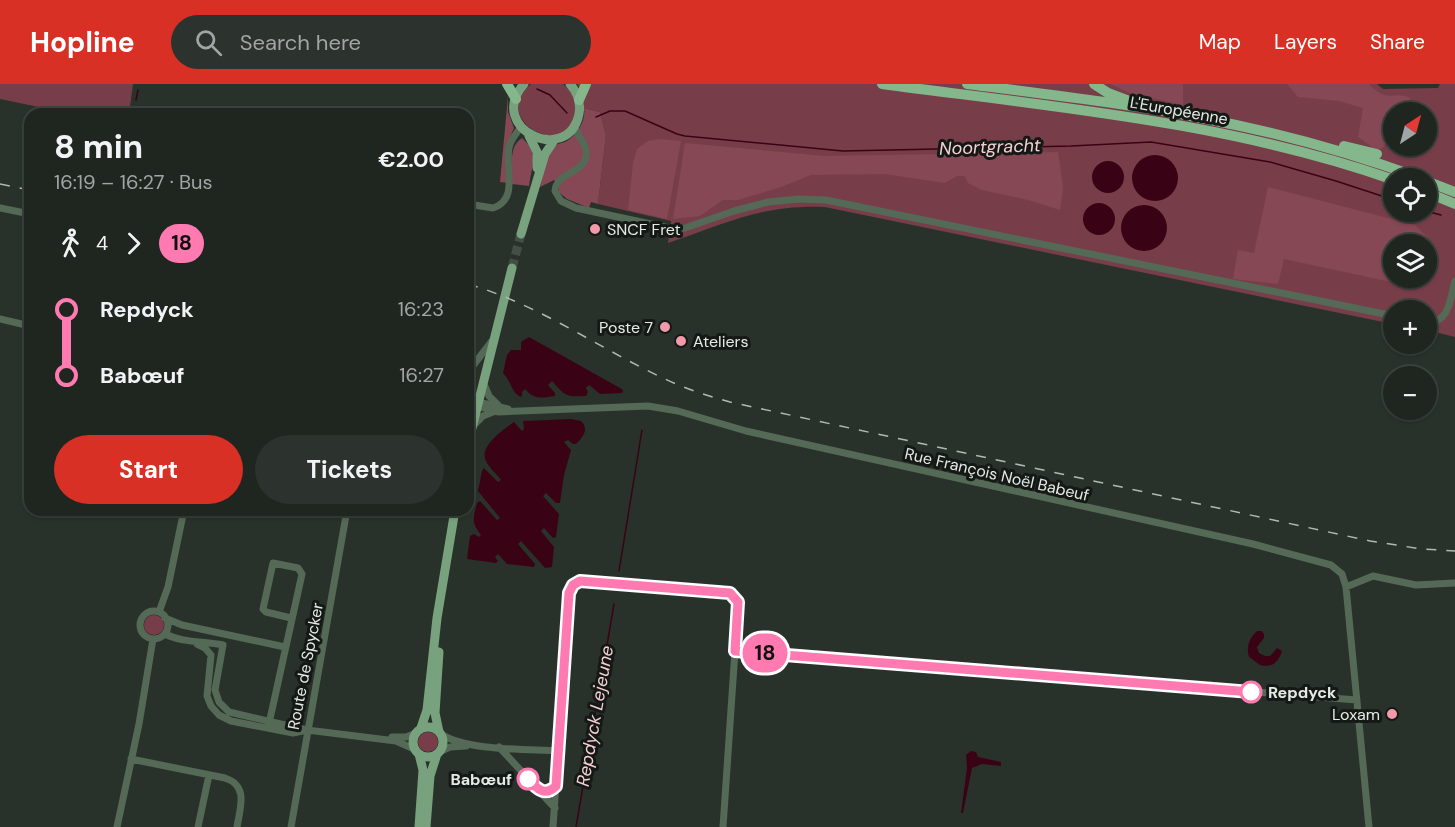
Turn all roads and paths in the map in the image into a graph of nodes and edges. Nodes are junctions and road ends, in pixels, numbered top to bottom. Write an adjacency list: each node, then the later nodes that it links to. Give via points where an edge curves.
1 (507, 84): 8 (highway)
2 (524, 84): 8 (main road)
3 (570, 84): 9 (main road)
4 (586, 84): 9 (highway)
5 (882, 84): 19 (highway, L'Européenne, via 1208,130 1281,146)
6 (967, 84): 10 (highway, L'Européenne)
7 (1094, 84): 10 (highway, via 1116,97)
8 (516, 99): 13 (main road, via 515,114)
9 (579, 100): 11 (main road)
10 (1211, 120): 12 (highway, L'Européenne)
11 (574, 125): 14 (main road); 16 (street)
12 (1256, 130): 17 (highway); 18 (highway, L'Européenne)
13 (525, 131): 15 (main road, via 540,139); 21 (main road, via 537,155); 25 (street, via 512,138 509,147 507,198 493,208)
14 (567, 134): 15 (main road); 16 (street)
15 (555, 139): 21 (main road, via 546,152)
16 (582, 142): 31 (street, via 586,152 583,164 559,180 555,188 564,203 590,212 677,229 768,202 826,200)
17 (1377, 153)
18 (1390, 168)
19 (1383, 177)
20 (1437, 185): 22 (highway)
21 (535, 186): 28 (main road)
22 (1455, 192)
23 (1437, 197): 24 (highway)
24 (1455, 204)
25 (474, 205)
26 (0, 208): 27 (street)
27 (24, 213)
28 (521, 234)
29 (512, 268): 35 (main road)
30 (1455, 281): 33 (street, via 1444,317)
31 (1383, 314)
32 (0, 320): 34 (street)
33 (1437, 322)
34 (24, 325)
35 (493, 339): 36 (street); 37 (main road)
36 (474, 364)
37 (483, 381): 38 (main road); 39 (street, via 491,399)
38 (477, 404): 39 (street, Rue François Noël Babeuf); 41 (street, Rue François Noël Babeuf); 42 (main road)
39 (502, 408): 40 (street, Rue François Noël Babeuf)
40 (517, 410): 41 (street, Rue François Noël Babeuf); 49 (street, Rue François Noël Babeuf, via 634,405 670,409 746,431 1324,562 1341,572)
41 (493, 412): 43 (street)
42 (474, 417)
43 (474, 426)
44 (183, 516): 50 (street)
45 (346, 516): 60 (street, Route de Spycker)
46 (454, 516): 47 (main road)
47 (446, 566): 61 (main road, via 427,710); 62 (main road, via 435,704)
48 (1455, 583): 49 (street, via 1416,585 1373,576)
49 (1346, 587): 58 (street)
50 (162, 615): 52 (street); 53 (street, via 168,623); 54 (street, via 149,612 141,621 143,634)
51 (291, 618): 51 (street, via 301,572 273,562 264,610); 56 (street)
52 (182, 625): 53 (street); 56 (street)
53 (166, 632): 54 (street); 55 (street)
54 (153, 639): 69 (street)
55 (194, 642): 59 (street, via 212,655 207,690 212,708 229,720); 59 (street, via 223,645 215,687 223,707)
56 (285, 647): 59 (street)
57 (735, 651): 58 (street); 66 (street, via 738,602 730,593 576,582 569,593); 81 (street)
58 (1357, 700): 82 (street)
59 (269, 725): 60 (street)
60 (307, 730): 63 (street); 77 (street, Route de Spycker)
61 (418, 731): 62 (main road, via 430,727); 63 (street, via 406,737); 67 (main road, via 413,741)
62 (440, 733): 64 (street); 68 (main road, via 443,742)
63 (377, 737): 67 (street, via 402,742)
64 (478, 746): 65 (street); 68 (street, via 450,747)
65 (499, 747): 66 (street); 72 (street)
66 (558, 751): 71 (street)
67 (417, 752): 68 (main road, via 427,757); 78 (main road, via 423,770)
68 (438, 753): 79 (main road, via 430,780)
69 (131, 759): 70 (street); 74 (street)
70 (209, 775): 75 (street); 76 (street, via 230,780 240,789)
71 (556, 786): 72 (street, via 546,792); 73 (street)
72 (536, 788): 73 (street)
73 (555, 808): 80 (street)
74 (117, 827)
75 (198, 827)
76 (237, 827)
77 (291, 827)
78 (419, 827)
79 (426, 827)
80 (554, 827)
81 (723, 827)
82 (1369, 827)

